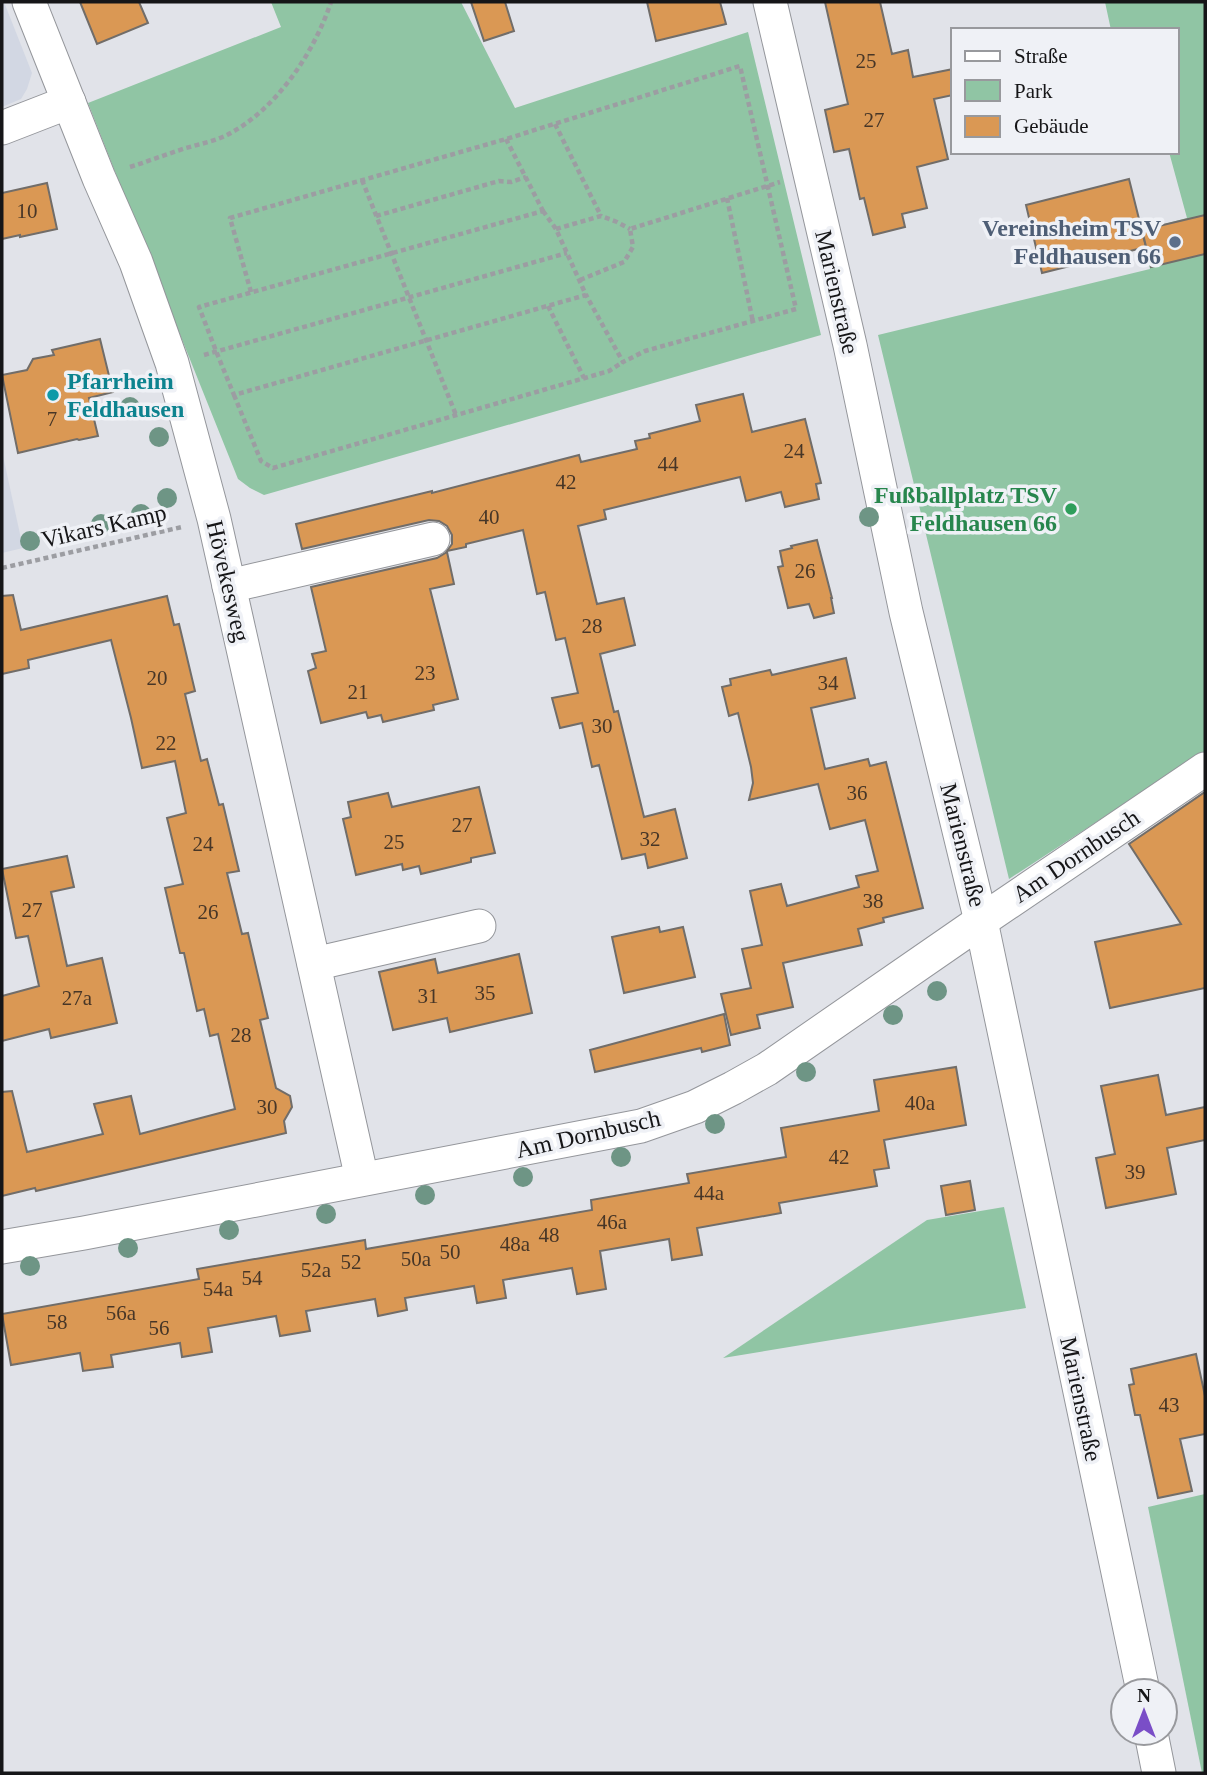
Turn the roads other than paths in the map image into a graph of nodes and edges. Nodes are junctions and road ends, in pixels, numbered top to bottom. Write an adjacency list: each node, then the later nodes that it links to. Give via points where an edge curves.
1 (29, 2): 3 (street, Hövekesweg)
2 (771, 2): 8 (street, Marienstraße, via 906,612)
3 (69, 102): 4 (street); 6 (street, Hövekesweg, via 136,262 172,363)
4 (2, 128)
5 (433, 539): 6 (street)
6 (229, 586): 10 (street, Hövekesweg)
7 (1205, 769): 8 (street, Am Dornbusch)
8 (981, 920): 11 (street, Am Dornbusch, via 767,1069 695,1107 642,1126); 13 (street, Marienstraße)
9 (479, 926): 10 (street)
10 (314, 964): 11 (street, Hövekesweg)
11 (362, 1179): 12 (street, Am Dornbusch)
12 (2, 1247)
13 (1140, 1677)
14 (1154, 1747): 15 (street)
15 (1159, 1773)

